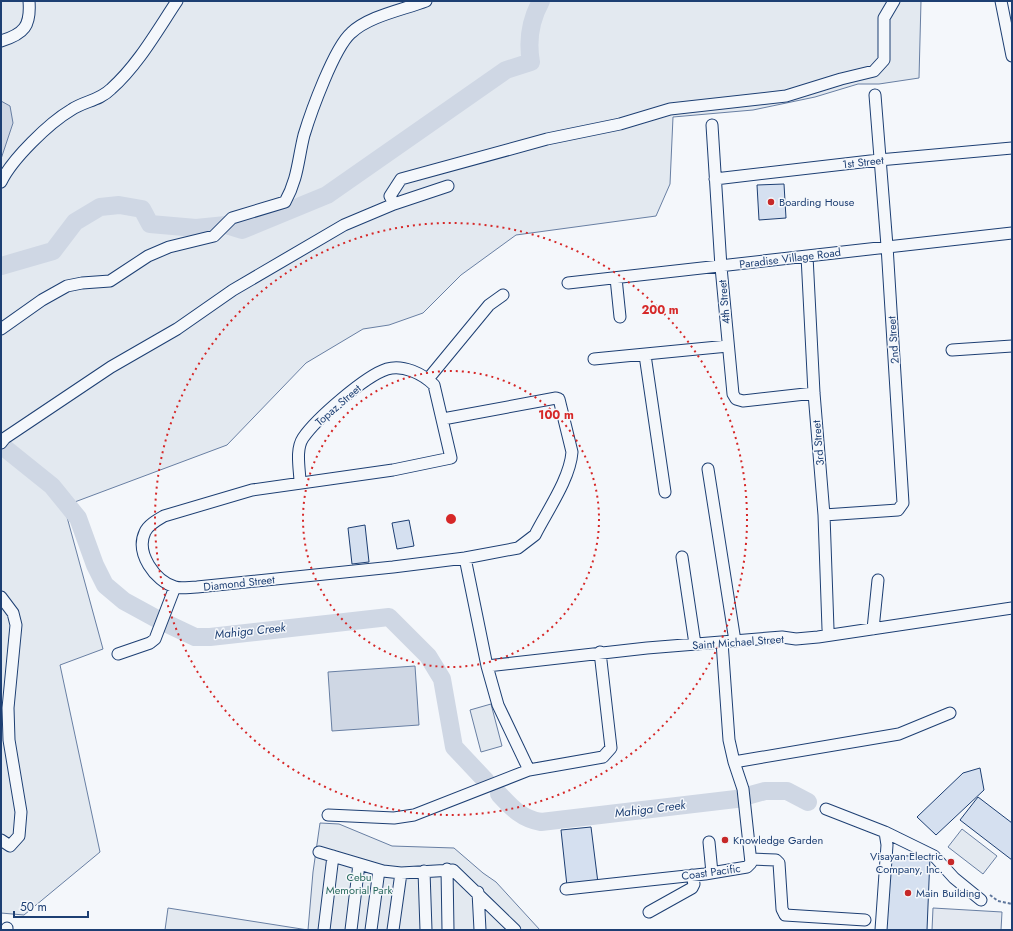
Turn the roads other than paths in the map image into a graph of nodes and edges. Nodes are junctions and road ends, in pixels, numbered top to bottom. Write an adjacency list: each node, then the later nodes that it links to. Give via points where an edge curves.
1 (38, 1): 6 (street)
2 (178, 1): 14 (street, via 112,89 98,99 72,109 56,121 16,158)
3 (426, 1): 25 (street, via 372,19 351,33 341,45 304,136 299,165 291,192 285,202 232,218 214,236 169,247 148,256 110,281 67,286)
4 (894, 1): 16 (street, via 884,18 884,60 874,71 786,96 670,109 401,179 390,196)
5 (1001, 1): 8 (street)
6 (30, 6): 7 (street, via 27,27 16,36)
7 (1, 41)
8 (1012, 56)
9 (875, 95): 12 (street, 2nd Street)
10 (712, 125): 13 (street, 4th Street)
11 (1012, 148): 12 (street, 1st Street)
12 (879, 160): 13 (street, 1st Street); 18 (street, 2nd Street)
13 (715, 179): 20 (street, 4th Street)
14 (1, 182)
15 (448, 186): 16 (street)
16 (394, 204): 34 (street, via 344,225 233,290 177,329 111,367)
17 (1012, 233): 18 (street, Paradise Village Road)
18 (887, 246): 19 (street, Paradise Village Road); 38 (street, 2nd Street, via 903,503 898,510)
19 (807, 256): 20 (street, Paradise Village Road); 32 (street, 3rd Street)
20 (721, 267): 21 (street, Paradise Village Road); 26 (street, 4th Street)
21 (616, 278): 22 (street, Paradise Village Road); 24 (street)
22 (568, 283)
23 (503, 295): 31 (street, via 489,305)
24 (620, 317)
25 (1, 329)
26 (728, 346): 29 (street); 32 (street, 4th Street, via 733,394 736,399 743,401)
27 (1012, 346): 28 (street)
28 (952, 350)
29 (645, 355): 30 (street); 37 (street)
30 (594, 359)
31 (428, 379): 33 (street, via 437,392); 36 (street, Topaz Street, via 410,370 388,369 374,375 345,396 303,438 299,454)
32 (814, 393): 38 (street, 3rd Street)
33 (442, 419): 36 (street, via 451,456 449,459); 40 (street, Diamond Street, via 558,398 572,452 567,472 535,535 518,548)
34 (3, 440)
35 (708, 469): 47 (street)
36 (300, 483): 42 (street, via 252,490 164,516 154,522 145,531 145,558 152,571)
37 (665, 492)
38 (824, 515): 45 (street, 3rd Street)
39 (682, 557): 49 (street)
40 (465, 558): 42 (street, Diamond Street, via 197,587); 52 (street)
41 (878, 580): 46 (street)
42 (175, 587): 51 (street, via 155,639)
43 (1, 597): 59 (street, via 13,613 16,625 8,708 9,740 21,812 19,836 10,846)
44 (1012, 608): 46 (street, Saint Michael Street)
45 (828, 629)
46 (873, 629): 47 (street, Saint Michael Street, via 796,640 782,637)
47 (735, 641): 48 (street, Saint Michael Street)
48 (722, 642): 49 (street, Saint Michael Street); 54 (street, Coast Pacific, via 729,740)
49 (696, 644): 50 (street, Saint Michael Street)
50 (600, 652): 52 (street, Saint Michael Street); 55 (street, via 611,748 602,757)
51 (118, 654)
52 (487, 666): 55 (street, via 498,705)
53 (950, 713): 54 (street, via 899,734)
54 (734, 762): 63 (street, Coast Pacific, via 743,789)
55 (529, 770): 57 (street, via 414,815 394,818)
56 (826, 809): 58 (street)
57 (328, 815)
58 (886, 832): 73 (street, via 934,856 954,878); 85 (street)
59 (1, 840)
60 (709, 842): 68 (street)
61 (319, 852): 62 (street)
62 (333, 856): 64 (street); 77 (street)
63 (751, 859): 68 (street, Coast Pacific, via 751,863 746,867); 75 (street, via 776,860 779,863 782,909 785,915)
64 (359, 864): 66 (street); 78 (street)
65 (447, 869): 67 (street); 72 (street, via 453,870); 82 (street)
66 (380, 870): 69 (street); 79 (street)
67 (424, 871): 69 (street); 81 (street)
68 (712, 873): 70 (street, Coast Pacific)
69 (401, 874): 80 (street)
70 (692, 875): 71 (street, Coast Pacific); 74 (street, via 692,888)
71 (566, 889)
72 (478, 892): 76 (street); 83 (street)
73 (980, 900)
74 (649, 912)
75 (865, 920)
76 (508, 926): 84 (street)
77 (324, 930)
78 (351, 930)
79 (371, 930)
80 (393, 930)
81 (426, 930)
82 (448, 930)
83 (480, 930)
84 (515, 930)
85 (881, 930)

